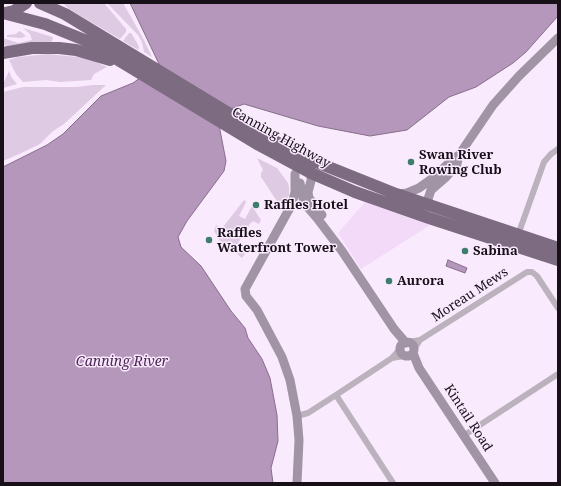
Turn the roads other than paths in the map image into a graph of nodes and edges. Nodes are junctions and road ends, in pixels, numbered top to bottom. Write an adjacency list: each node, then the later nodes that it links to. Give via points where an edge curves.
1 (26, 3): 5 (highway)
2 (40, 3): 4 (highway, Canning Highway)
3 (54, 3): 4 (highway)
4 (64, 14): 8 (highway, Canning Highway)
5 (3, 16): 8 (highway, Canning Highway, via 62,30)
6 (558, 38): 11 (street, via 493,105)
7 (3, 53): 8 (highway, via 32,48 59,48)
8 (133, 62): 9 (highway, Canning Highway)
9 (234, 123): 12 (highway, Canning Highway); 13 (highway, Canning Highway)
10 (558, 149): 19 (street, via 544,162)
11 (459, 155): 16 (street, via 419,188 408,193); 17 (street, via 457,164 430,193)
12 (280, 157): 14 (highway, Canning Highway); 15 (street, Kintail Road)
13 (306, 158): 14 (street); 16 (highway, Canning Highway)
14 (311, 173): 21 (street, Kintail Road, via 309,198 329,225); 22 (highway, Canning Highway, via 428,218)
15 (295, 174): 18 (street, Kintail Road, via 300,183 302,200); 23 (street, via 292,204 245,289 246,296)
16 (396, 194): 17 (highway, Canning Highway)
17 (430, 206): 19 (highway, Canning Highway)
18 (308, 208): 21 (street, Kintail Road); 23 (street, via 295,211 250,289)
19 (518, 235): 20 (highway, Canning Highway)
20 (557, 246)
21 (342, 251): 25 (street, Kintail Road)
22 (558, 260)
23 (253, 305): 28 (street, via 282,357)
24 (558, 308): 25 (street, Moreau Mews, via 536,276 532,272 523,273)
25 (407, 349): 27 (street, Moreau Mews); 29 (street, Kintail Road)
26 (558, 374): 29 (street)
27 (336, 395): 28 (street, Moreau Mews, via 308,413); 31 (street)
28 (298, 416): 30 (street)
29 (463, 436): 32 (street, Kintail Road)
30 (297, 483)
31 (393, 483)
32 (495, 483)

